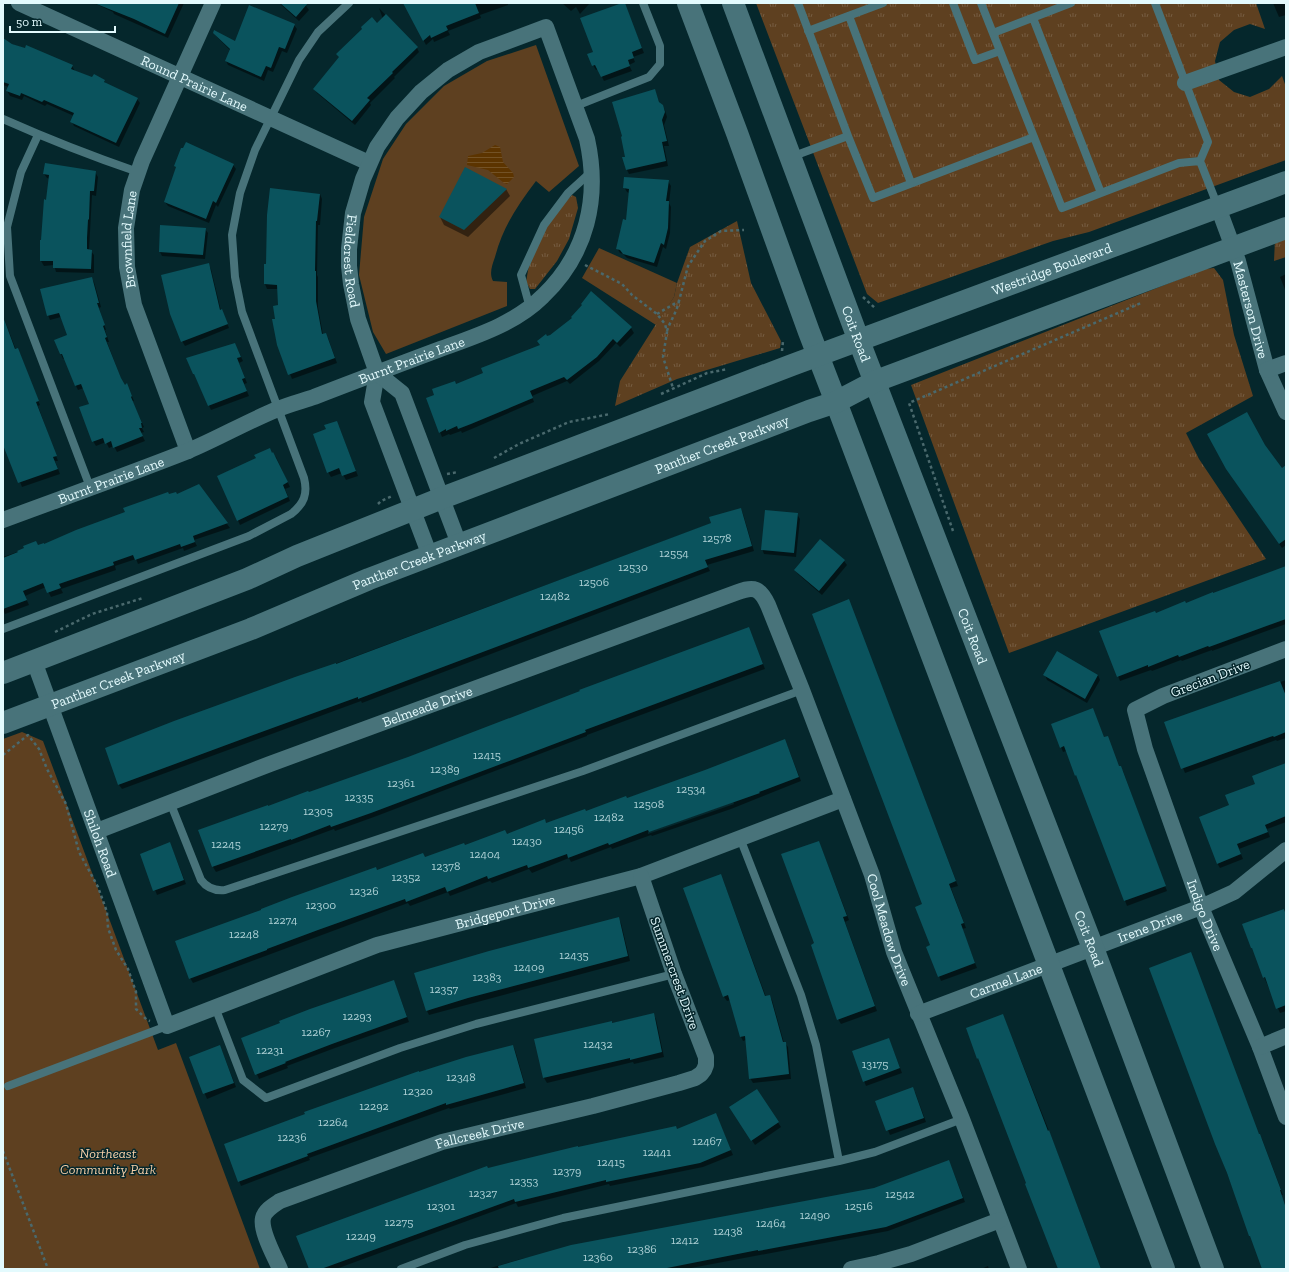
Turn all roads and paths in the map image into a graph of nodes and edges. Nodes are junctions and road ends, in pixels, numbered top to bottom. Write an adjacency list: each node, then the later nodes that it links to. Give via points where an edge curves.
1 (19, 3): 20 (street, Round Prairie Lane)
2 (213, 3): 20 (street, Brownfield Lane)
3 (349, 3): 23 (lane, via 318,32 299,60)
4 (643, 3): 22 (lane, via 660,46 660,64 649,77)
5 (688, 3): 47 (main road)
6 (733, 3): 28 (main road, Coit Road)
7 (798, 3): 16 (lane)
8 (883, 3): 13 (lane)
9 (953, 3): 19 (lane, via 975,60)
10 (981, 3): 17 (lane)
11 (1071, 3): 14 (lane)
12 (1155, 3): 21 (lane)
13 (849, 16): 16 (lane); 34 (lane)
14 (1033, 18): 17 (lane); 35 (lane)
15 (546, 26): 22 (street, Burnt Prairie Lane); 30 (street, Fieldcrest Road, via 479,52 434,80 386,132)
16 (808, 31): 26 (lane)
17 (993, 34): 19 (lane)
18 (1286, 47): 21 (street)
19 (1000, 51): 27 (lane)
20 (180, 76): 23 (street, Round Prairie Lane); 32 (street, Brownfield Lane)
21 (1186, 83): 29 (lane, via 1208,142)
22 (576, 106): 31 (street, Burnt Prairie Lane, via 587,139)
23 (271, 118): 30 (street, Round Prairie Lane); 55 (lane, via 255,150 240,193 232,235 235,277 242,312)
24 (3, 119): 25 (lane)
25 (38, 135): 32 (lane); 58 (lane, via 21,172 7,227 10,276)
26 (848, 136): 28 (lane); 34 (lane, via 873,198)
27 (1034, 137): 34 (lane); 35 (lane, via 1062,208)
28 (790, 157): 46 (main road, Coit Road)
29 (1200, 161): 35 (lane, via 1179,163); 36 (lane)
30 (370, 163): 50 (street, Fieldcrest Road, via 353,213 349,266 358,319)
31 (592, 170): 40 (street, Burnt Prairie Lane, via 593,186 588,217); 43 (lane, via 568,193 544,225 521,275)
32 (138, 172): 57 (street, Brownfield Lane, via 128,209 126,228 130,286 140,323)
33 (1286, 182): 36 (main road, Westridge Boulevard)
34 (911, 183)
35 (1101, 193)
36 (1218, 207): 39 (street, Masterson Drive); 46 (main road, Westridge Boulevard)
37 (1286, 228): 39 (main road)
38 (744, 230): 41 (path, via 721,231 705,241 688,266)
39 (1234, 247): 49 (street, Masterson Drive); 51 (main road)
40 (571, 261): 43 (street, Burnt Prairie Lane, via 553,287); 44 (path, via 588,266 622,284)
41 (679, 301): 44 (path); 45 (path, via 677,312)
42 (1143, 302): 54 (path)
43 (530, 308): 50 (street, Burnt Prairie Lane, via 489,331)
44 (657, 314): 45 (path, via 665,324)
45 (667, 332): 52 (path, via 663,357)
46 (859, 341): 47 (main road, Westridge Boulevard); 51 (main road, Coit Road)
47 (818, 356): 53 (main road); 59 (main road)
48 (1286, 363): 49 (street)
49 (1267, 370): 56 (street, Masterson Drive)
50 (377, 373): 55 (street, Burnt Prairie Lane); 59 (street, via 402,393); 60 (street, Fieldcrest Road, via 372,402)
51 (876, 382): 53 (main road); 81 (main road, Coit Road)
52 (673, 388)
53 (836, 402): 62 (main road, Panther Creek Parkway); 82 (main road)
54 (909, 403)
55 (278, 409): 57 (street, Burnt Prairie Lane); 65 (lane, via 306,487 305,498 297,510 249,536)
56 (1286, 412)
57 (188, 450): 58 (street, Burnt Prairie Lane)
58 (90, 487): 61 (street, Burnt Prairie Lane)
59 (442, 498): 60 (main road); 62 (street)
60 (412, 511): 63 (street, Fieldcrest Road); 67 (main road, via 297,556 247,579)
61 (3, 520)
62 (459, 544): 63 (main road, Panther Creek Parkway)
63 (430, 556): 70 (main road, Panther Creek Parkway, via 346,587 239,634)
64 (759, 592): 69 (street, Cool Meadow Drive, via 768,605); 75 (street, Belmeade Drive, via 749,588)
65 (3, 629)
66 (1286, 649): 71 (street, Grecian Drive, via 1164,696)
67 (34, 661): 68 (main road); 70 (street, Shiloh Road)
68 (3, 672)
69 (802, 690): 74 (street, Cool Meadow Drive); 75 (lane, via 583,771 225,890 212,889 201,880)
70 (50, 705): 72 (main road, Panther Creek Parkway); 76 (street, Shiloh Road)
71 (1135, 710): 80 (street, Indigo Drive, via 1145,749)
72 (3, 723)
73 (3, 755): 86 (path, via 28,735 39,749 66,804 79,852 98,887 107,912 108,928 136,992 136,1009 147,1020)
74 (843, 799): 77 (street, Bridgeport Drive); 85 (street, Cool Meadow Drive, via 872,875 894,952)
75 (170, 802): 76 (street, Belmeade Drive)
76 (97, 830): 86 (street, Shiloh Road)
77 (740, 838): 79 (street, Bridgeport Drive); 94 (lane, via 801,995 816,1045)
78 (1286, 850): 80 (street, Irene Drive, via 1234,892)
79 (641, 876): 83 (street, Summercrest Drive); 84 (street, Bridgeport Drive, via 377,945)
80 (1201, 907): 81 (street, Irene Drive); 88 (street, Indigo Drive)
81 (1093, 948): 82 (street, Carmel Lane); 102 (main road, Coit Road)
82 (1049, 965): 85 (street, Carmel Lane); 101 (main road)
83 (674, 974): 84 (lane, via 468,1027 400,1048 266,1098 243,1080); 89 (street, Summercrest Drive, via 706,1057)
84 (215, 1007): 86 (street, Bridgeport Drive)
85 (918, 1014): 92 (street, Cool Meadow Drive)
86 (167, 1026): 90 (lane)
87 (1286, 1036): 88 (street)
88 (1260, 1047): 91 (street, Indigo Drive)
89 (704, 1070): 97 (street, Fallcreek Drive, via 695,1078 679,1083 442,1142 280,1201 263,1217 264,1231)
90 (8, 1086)
91 (1286, 1117)
92 (962, 1119): 94 (lane, via 875,1152); 95 (street, Cool Meadow Drive)
93 (3, 1151): 96 (path)
94 (839, 1161): 98 (lane, via 563,1218 465,1245)
95 (1000, 1220): 99 (street, via 911,1254); 100 (street, Cool Meadow Drive)
96 (48, 1269)
97 (280, 1269)
98 (401, 1269)
99 (851, 1269)
100 (1019, 1269)
101 (1164, 1269)
102 (1213, 1269)

